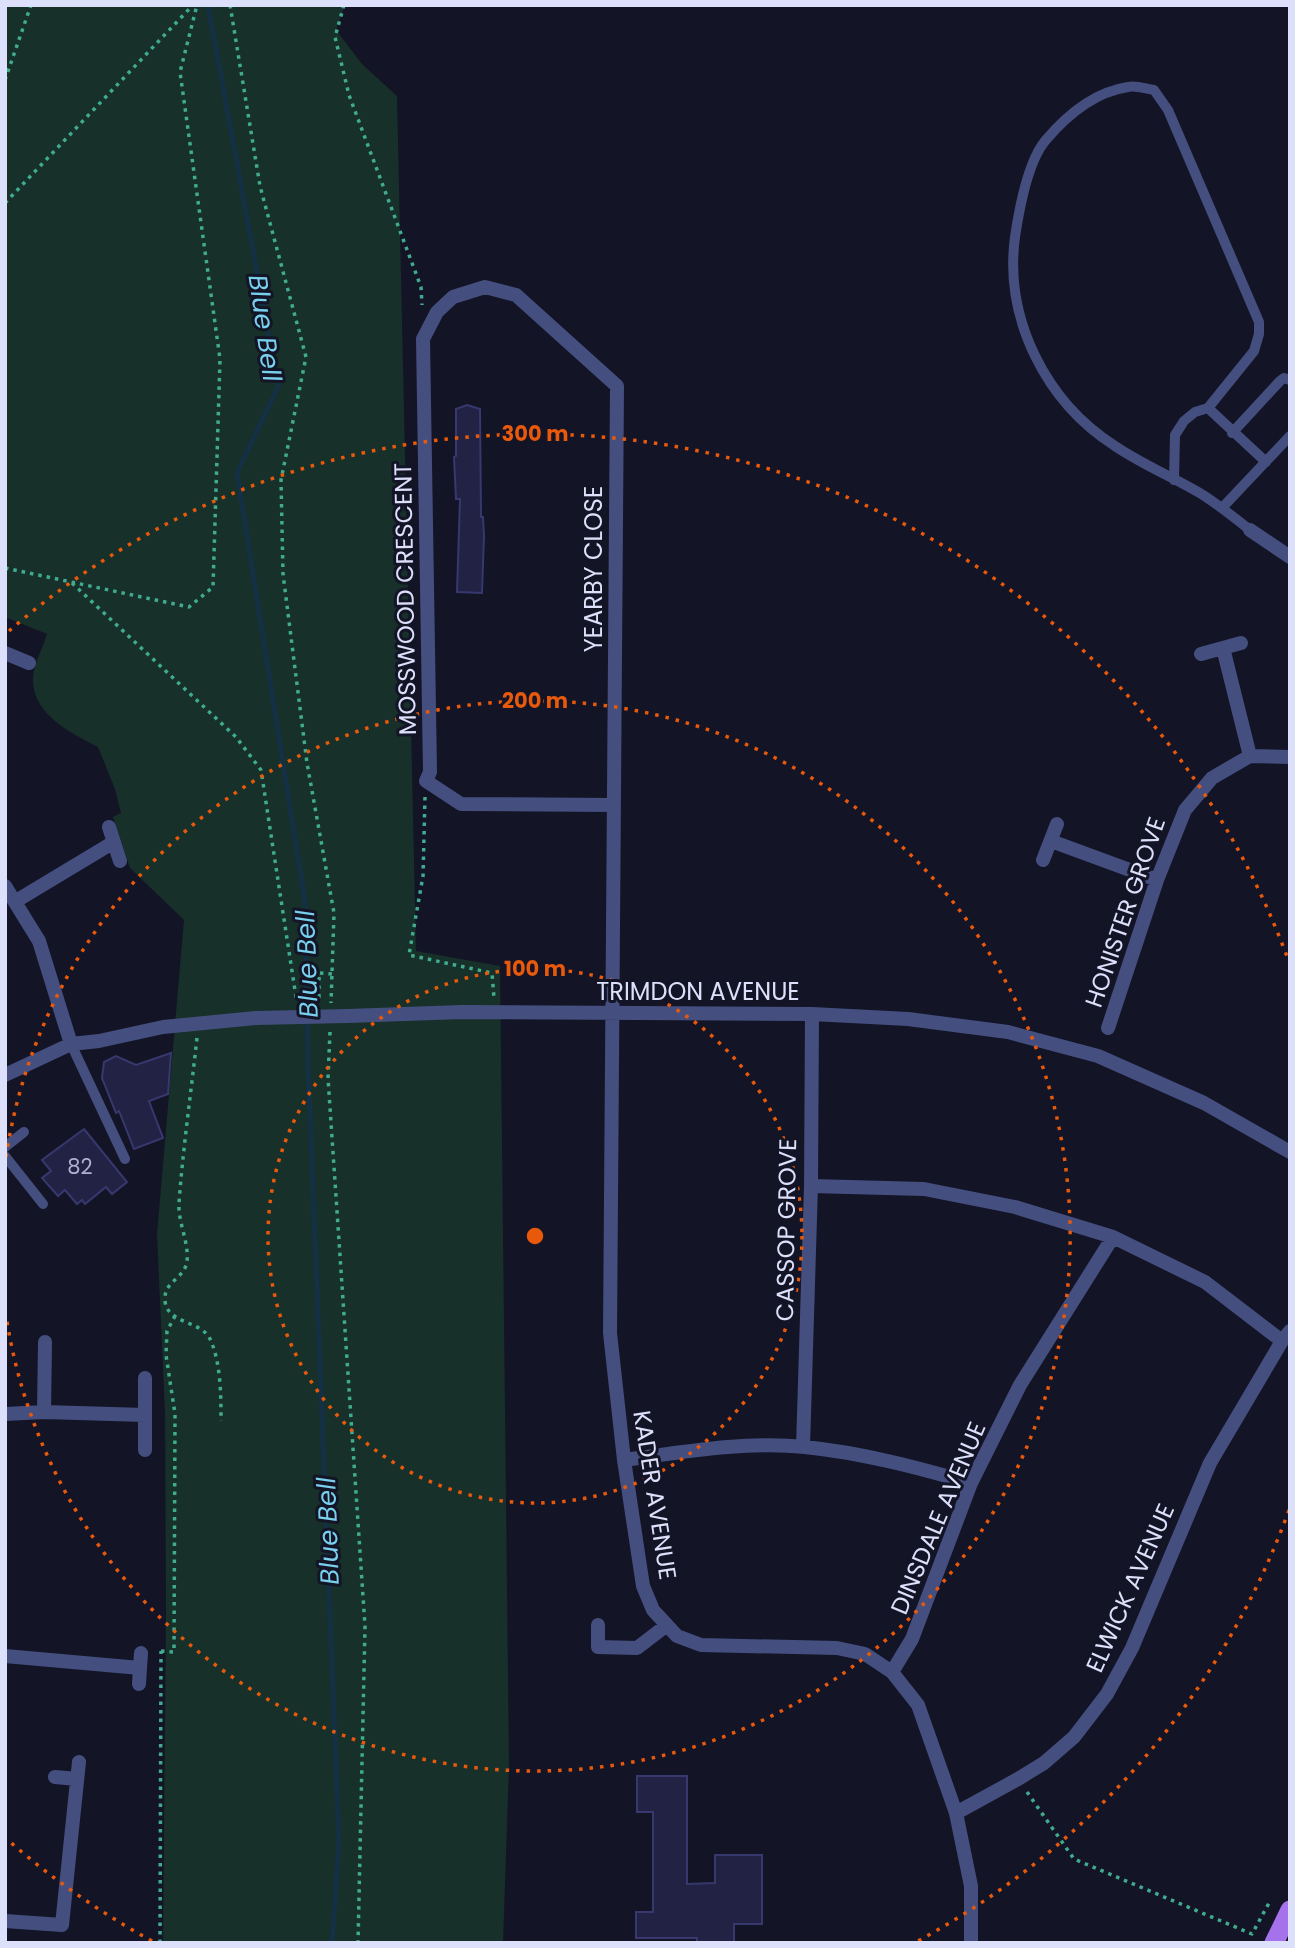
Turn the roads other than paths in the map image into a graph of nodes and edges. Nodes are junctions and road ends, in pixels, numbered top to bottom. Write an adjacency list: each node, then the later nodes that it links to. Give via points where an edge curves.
1 (516, 295): 18 (street, YEARBY CLOSE, via 617,386); 18 (street, MOSSWOOD CRESCENT, via 485,287 453,297 437,312 424,339 430,772 426,781 461,804)
2 (1290, 380): 4 (lane, via 1280,381)
3 (1208, 408): 4 (lane); 7 (lane, via 1195,412 1175,435); 7 (lane, via 1254,351 1259,322 1168,110 1154,90 1130,86 1102,94 1063,120 1040,148 1017,219 1013,288 1031,349 1068,406 1114,446)
4 (1232, 433): 6 (lane)
5 (1290, 436): 6 (lane)
6 (1266, 462): 8 (lane)
7 (1174, 480): 8 (lane)
8 (1222, 508): 9 (lane)
9 (1250, 530): 10 (street)
10 (1290, 556)
11 (1241, 643): 12 (street)
12 (1223, 648): 14 (street); 16 (street)
13 (5, 653): 15 (street)
14 (1201, 653)
15 (29, 663)
16 (1250, 756): 17 (street); 25 (street, HONISTER GROVE, via 1212,778 1185,810)
17 (1290, 757)
18 (613, 805): 28 (street, YEARBY CLOSE)
19 (1057, 824): 21 (street)
20 (109, 827): 22 (street)
21 (1051, 841): 23 (street); 25 (street)
22 (114, 842): 24 (street); 27 (street)
23 (1043, 860)
24 (120, 862)
25 (1157, 880): 30 (street, HONISTER GROVE)
26 (5, 886): 27 (street)
27 (16, 901): 31 (street, via 40,941)
28 (612, 1014): 29 (street, TRIMDON AVENUE); 31 (street, TRIMDON AVENUE, bridge, via 256,1018 199,1022); 49 (street, KADER AVENUE, via 610,1333)
29 (812, 1014): 34 (street, TRIMDON AVENUE, via 908,1019 1008,1032 1098,1056); 38 (street, CASSOP GROVE)
30 (1108, 1028)
31 (71, 1044): 32 (street, TRIMDON AVENUE); 37 (lane)
32 (5, 1075)
33 (24, 1132): 35 (lane)
34 (1287, 1145)
35 (5, 1147)
36 (5, 1156): 39 (lane)
37 (125, 1159)
38 (811, 1186): 40 (street, via 924,1189 1015,1207); 47 (street, CASSOP GROVE)
39 (43, 1205)
40 (1113, 1237): 41 (street, via 1205,1282); 50 (street, DINSDALE AVENUE, via 1020,1385)
41 (1286, 1336): 61 (street, ELWICK AVENUE, via 1210,1463 1132,1648 1107,1694 1074,1737 1044,1763)
42 (45, 1342): 44 (street)
43 (145, 1378): 46 (street)
44 (44, 1412): 45 (street); 46 (street)
45 (5, 1414)
46 (145, 1415): 48 (street)
47 (803, 1447): 49 (street, via 720,1447); 50 (street, via 892,1461)
48 (145, 1450)
49 (624, 1460): 52 (street, KADER AVENUE, via 643,1586 653,1611)
50 (971, 1483): 56 (street, DINSDALE AVENUE, via 912,1639)
51 (598, 1625): 52 (street, via 598,1647 637,1648)
52 (667, 1625): 56 (street, KADER AVENUE, via 677,1636 701,1645 837,1648 865,1654)
53 (141, 1653): 55 (street)
54 (5, 1656): 55 (street)
55 (140, 1668): 57 (street)
56 (892, 1672): 61 (street, KADER AVENUE, via 918,1705)
57 (139, 1684)
58 (79, 1762): 60 (street)
59 (55, 1777): 60 (street)
60 (77, 1779): 63 (street, via 62,1925)
61 (956, 1813): 64 (street, KADER AVENUE, via 971,1886)
62 (1289, 1912): 65 (main road)
63 (5, 1921)
64 (971, 1943)
65 (1274, 1943)

